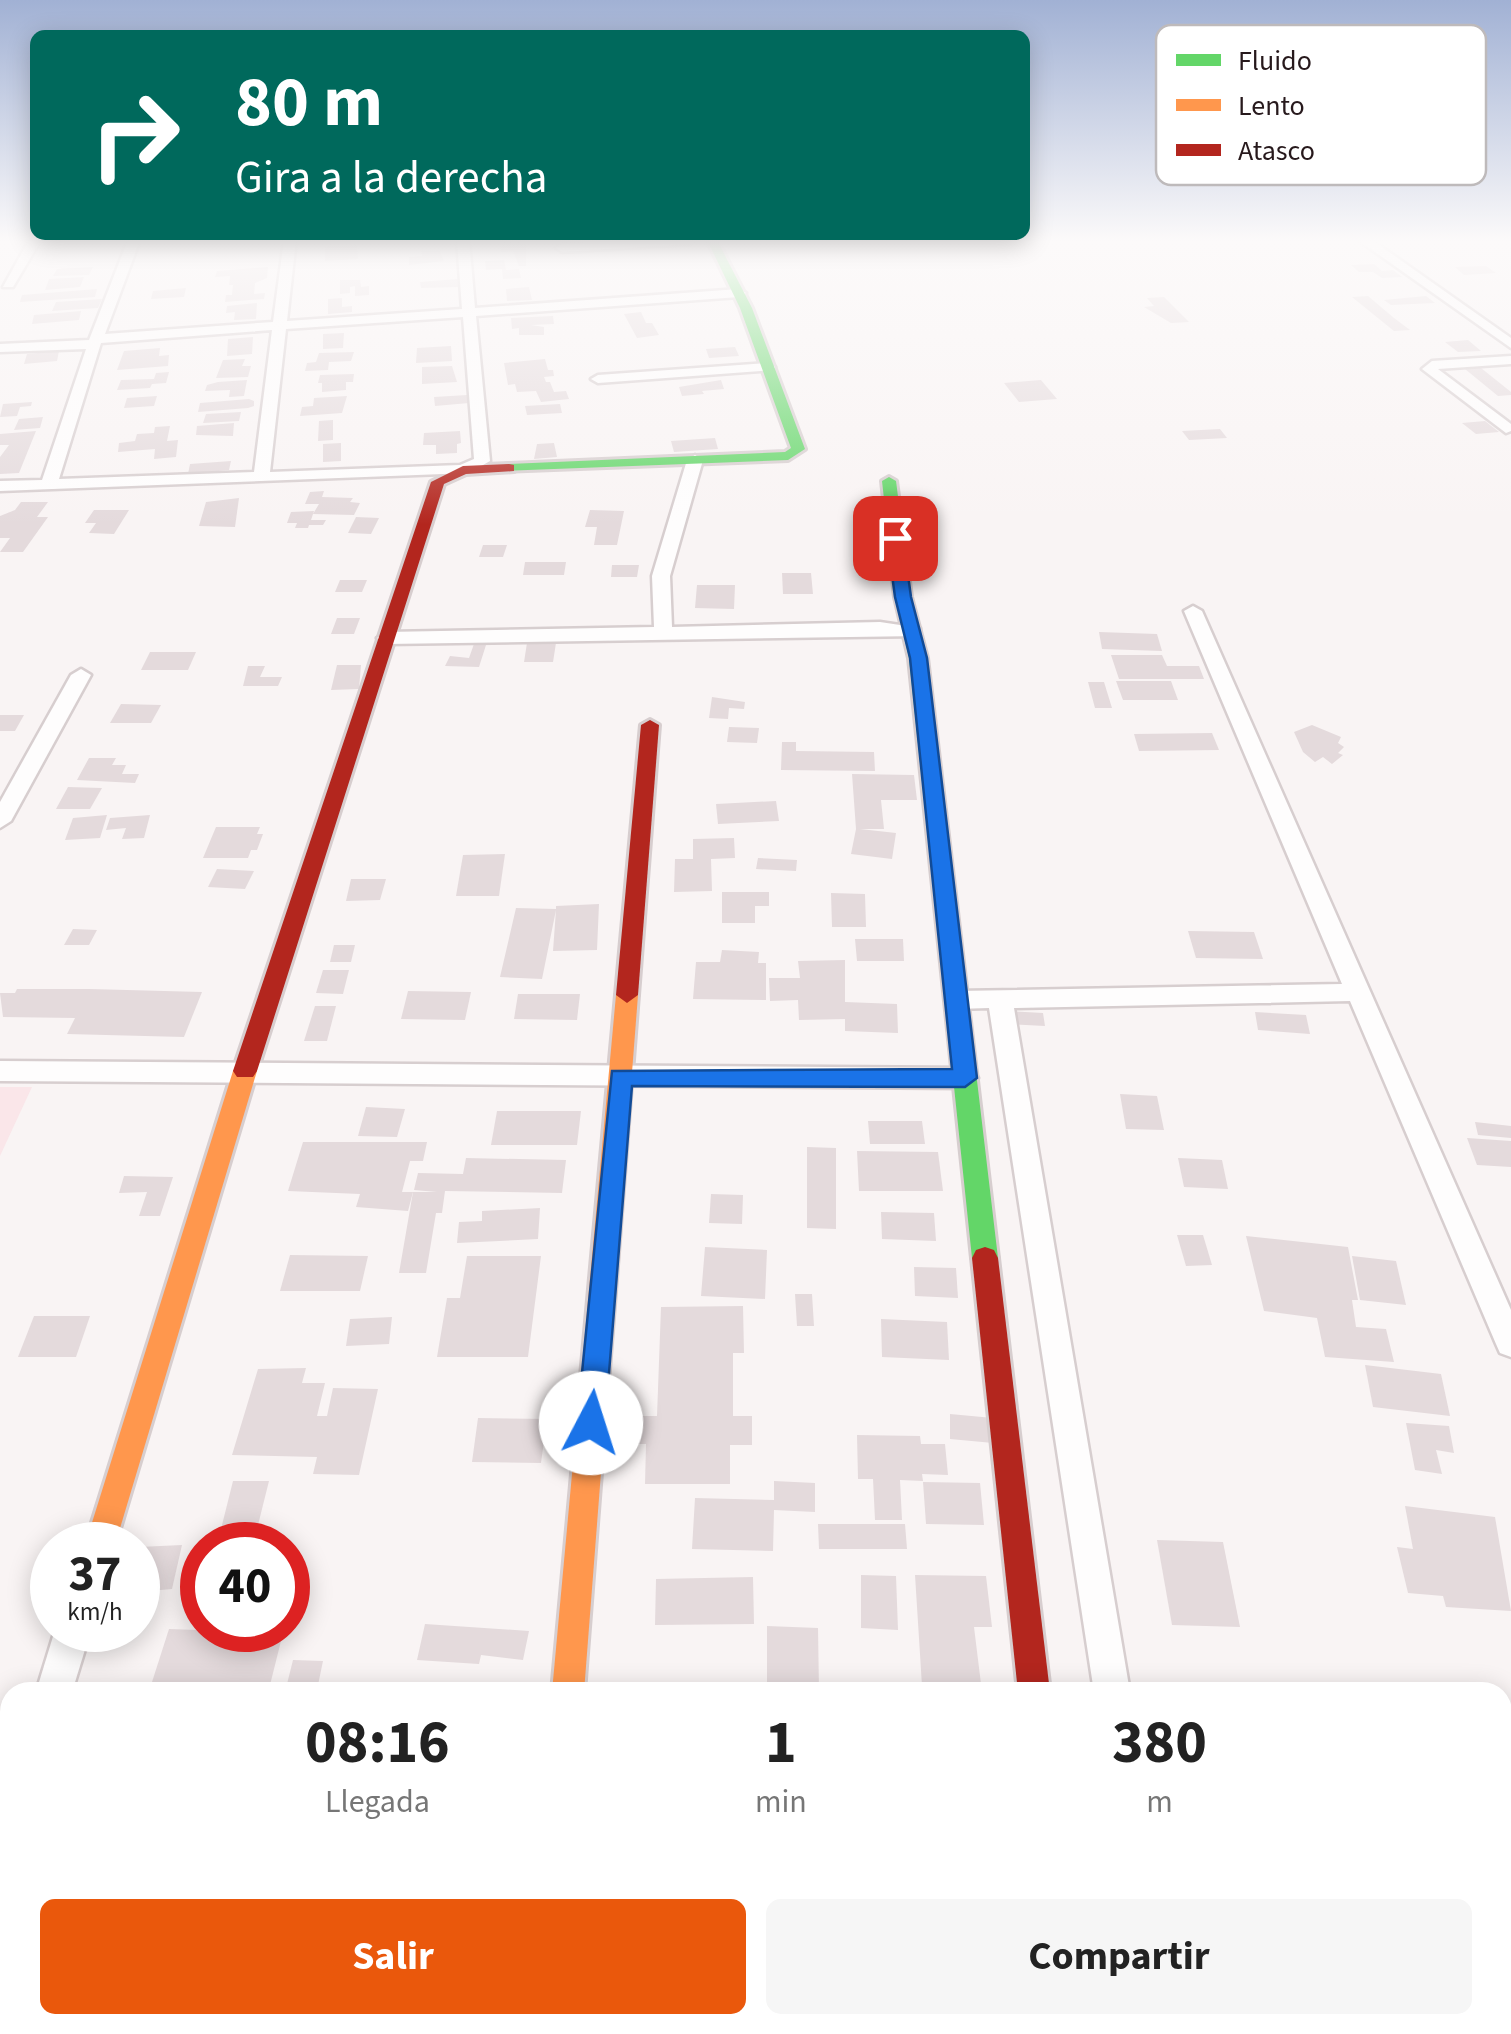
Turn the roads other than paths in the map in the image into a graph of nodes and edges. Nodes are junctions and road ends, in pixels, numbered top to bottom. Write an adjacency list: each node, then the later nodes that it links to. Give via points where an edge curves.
1 (98, 335): 6 (street)
2 (170, 335): 6 (street)
3 (278, 335): 14 (street)
4 (472, 335): 13 (street, via 482,461)
5 (755, 335): 9 (street)
6 (96, 341): 7 (street); 16 (street)
7 (0, 348)
8 (1511, 360): 11 (street, via 1429,369)
9 (768, 368): 10 (street); 12 (street, via 798,449 788,456)
10 (598, 379)
11 (1506, 428)
12 (695, 460): 13 (street); 19 (street, via 660,576)
13 (463, 470): 14 (street); 21 (street, via 438,482)
14 (261, 478): 16 (street)
15 (889, 480): 20 (street, via 903,597)
16 (50, 484): 17 (street)
17 (0, 486)
18 (1193, 611): 25 (street)
19 (663, 632): 20 (street); 21 (street)
20 (914, 632): 27 (street)
21 (386, 638): 29 (street)
22 (81, 675): 24 (street)
23 (650, 725): 30 (street)
24 (0, 821)
25 (1358, 992): 26 (street); 32 (street)
26 (1000, 999): 27 (street); 38 (street)
27 (956, 1000): 31 (street)
28 (0, 1071): 29 (street)
29 (244, 1074): 30 (street); 33 (street)
30 (620, 1077): 31 (street); 36 (street)
31 (965, 1078): 37 (street)
32 (1511, 1344)
33 (107, 1522)
34 (67, 1652): 35 (street)
35 (57, 1682)
36 (569, 1682)
37 (1033, 1682)
38 (1110, 1682)

